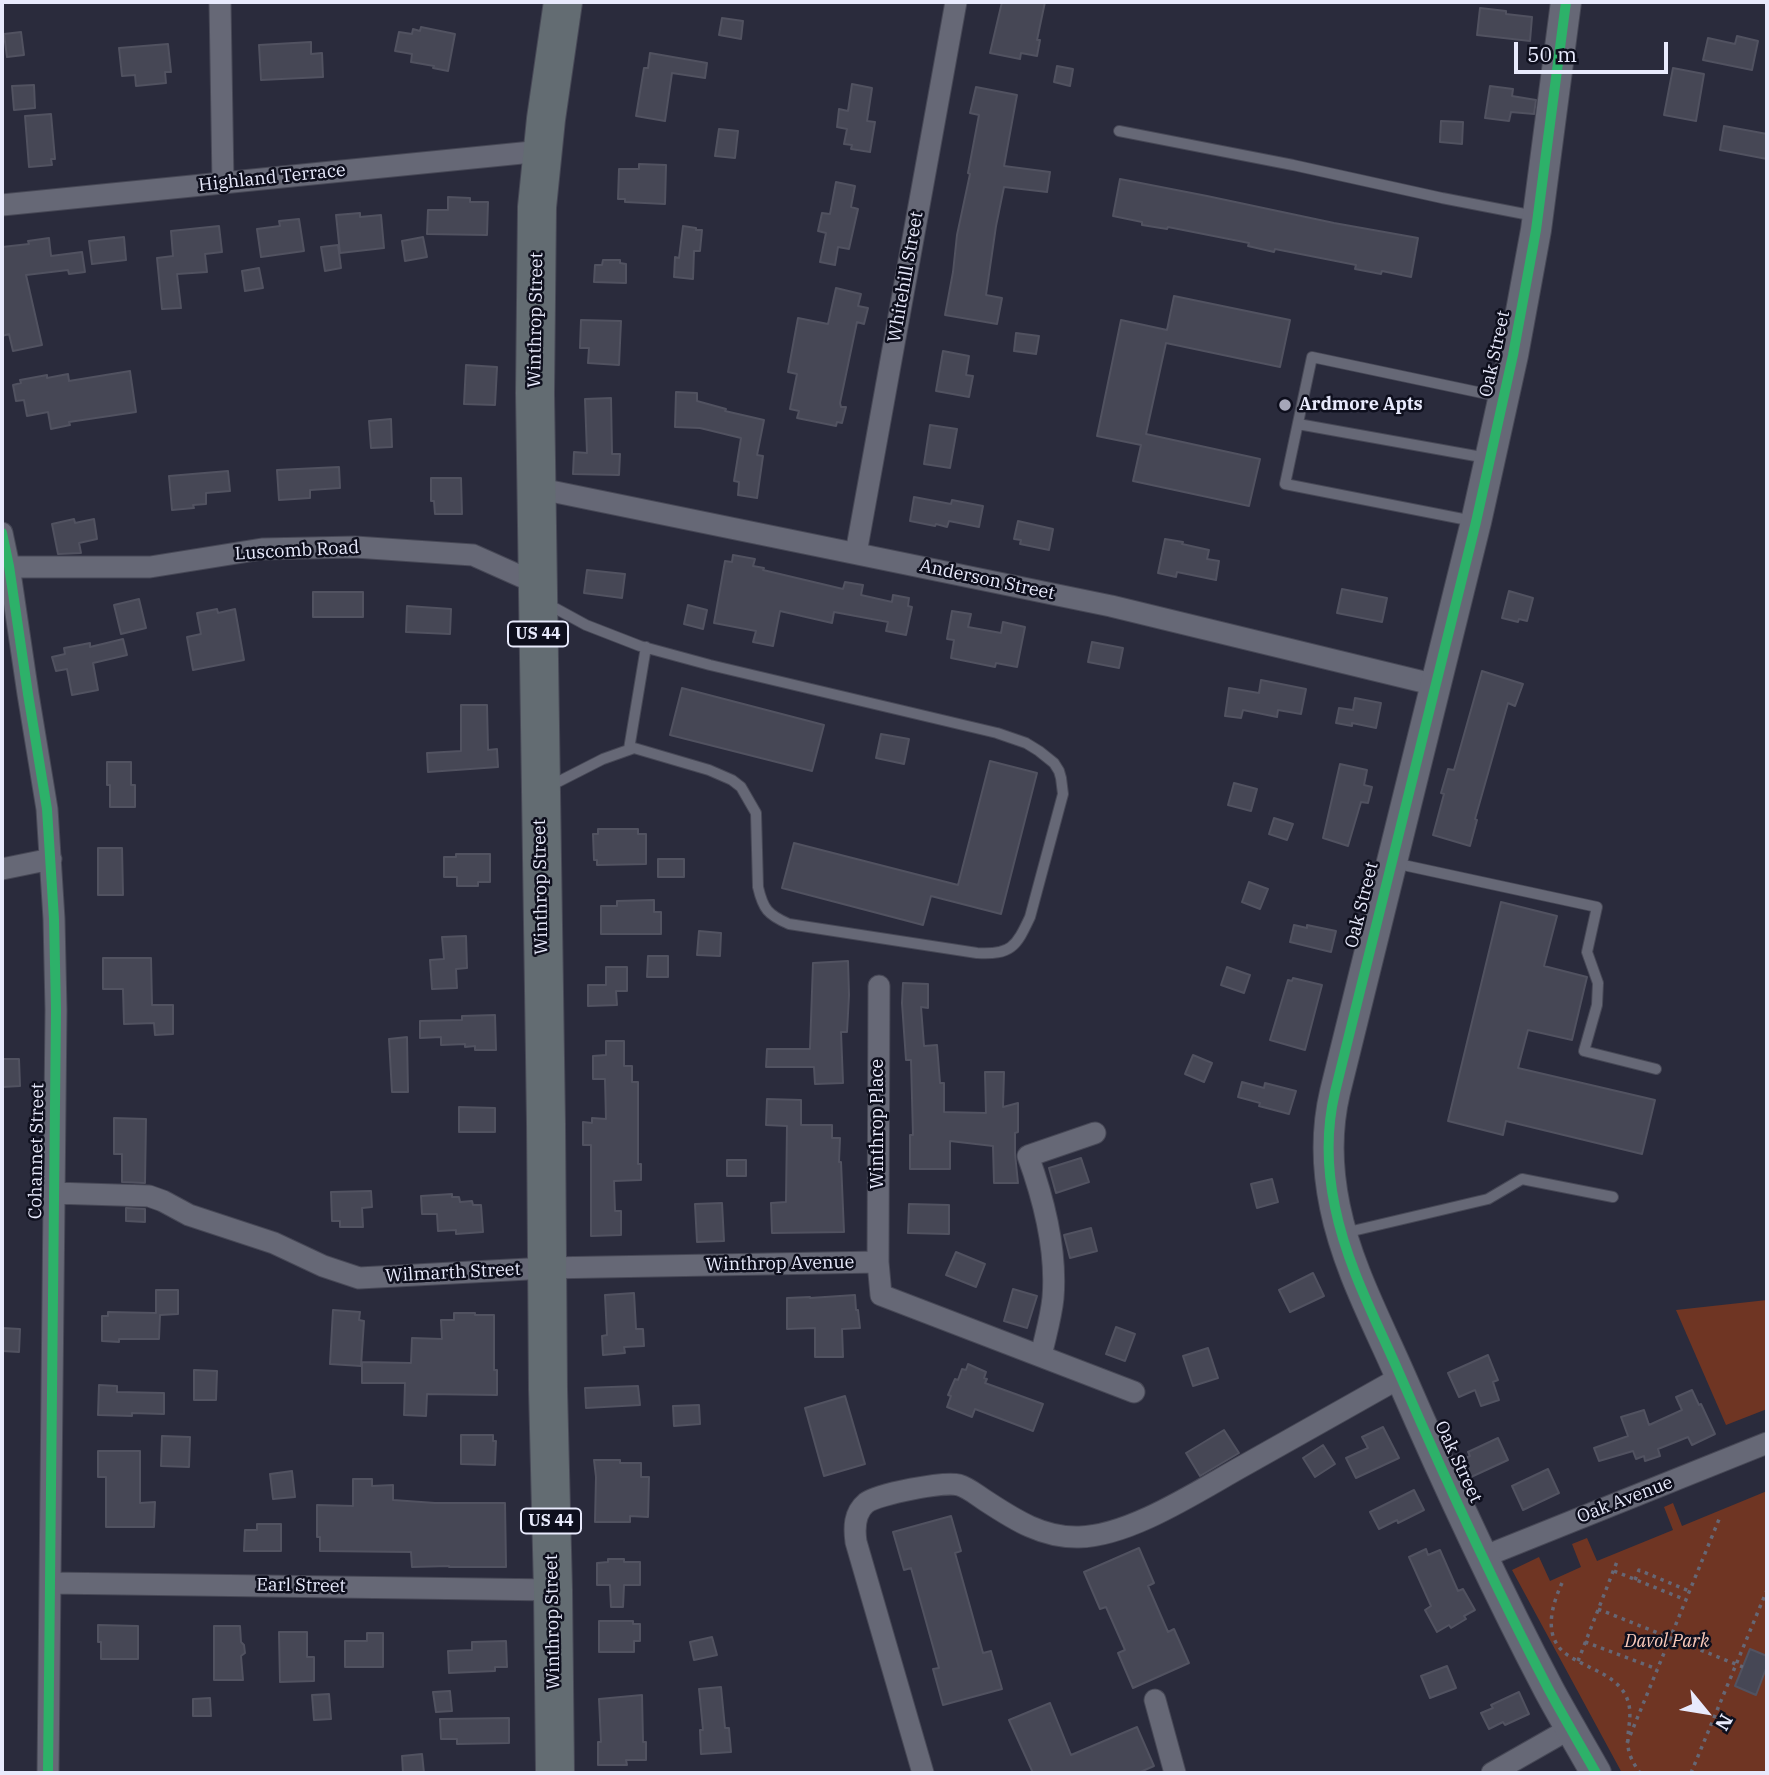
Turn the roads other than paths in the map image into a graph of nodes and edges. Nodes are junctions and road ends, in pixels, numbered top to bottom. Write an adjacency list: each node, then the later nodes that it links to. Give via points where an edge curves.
1 (220, 2): 7 (street)
2 (564, 2): 6 (highway, Winthrop Street / US 44)
3 (956, 2): 16 (street, Whitehill Street)
4 (1567, 4): 9 (street, Oak Street)
5 (1119, 131): 9 (lane)
6 (542, 151): 7 (street, Highland Terrace); 13 (highway, Winthrop Street / US 44, via 537,207)
7 (223, 183): 8 (street, Highland Terrace)
8 (2, 205)
9 (1538, 216): 10 (street, Oak Street)
10 (1504, 398): 11 (lane, via 1312,357); 12 (street, Oak Street)
11 (1297, 424): 12 (lane); 14 (lane, via 1285,484)
12 (1490, 459): 14 (street, Oak Street)
13 (536, 488): 16 (street, Anderson Street); 18 (highway, Winthrop Street / US 44)
14 (1476, 522): 20 (street, Oak Street)
15 (2, 533): 17 (street, Cohannet Street)
16 (856, 553): 20 (street, Anderson Street, via 1111,607)
17 (6, 566): 18 (street, Luscomb Road, via 150,567 262,549 355,547 472,555); 23 (street, Cohannet Street, via 47,809)
18 (538, 584): 19 (lane, via 553,607 595,629); 22 (highway, Winthrop Street / US 44)
19 (646, 647): 21 (lane); 21 (lane, via 1026,743 1054,763 1063,794 1021,935 1002,952 977,953 789,924 775,918 760,898 756,813 741,787 709,770 640,749)
20 (1436, 685): 24 (street, Oak Street)
21 (629, 750): 22 (lane)
22 (540, 791): 33 (highway, Winthrop Street / US 44)
23 (51, 859): 25 (street); 29 (street, Cohannet Street, via 56,990)
24 (1391, 863): 27 (lane, via 1597,907 1587,952 1598,983 1597,1005 1584,1051); 31 (street, Oak Street, via 1331,1111 1329,1168)
25 (2, 869)
26 (879, 986): 32 (street, Winthrop Place)
27 (1656, 1069)
28 (1095, 1133): 34 (street, via 1027,1156 1041,1194 1053,1278)
29 (54, 1193): 33 (street, Wilmarth Street, via 149,1196 189,1216 274,1243 359,1278); 39 (street, Cohannet Street)
30 (1613, 1197): 31 (lane, via 1522,1179 1488,1199)
31 (1341, 1233): 35 (street, Oak Street)
32 (878, 1262): 33 (street, Winthrop Avenue); 34 (street, Winthrop Avenue, via 881,1295)
33 (547, 1268): 40 (highway, Winthrop Street / US 44)
34 (1041, 1356): 36 (street, Winthrop Avenue)
35 (1401, 1377): 38 (street, Oak Street); 45 (street, via 1175,1504 1113,1532 1077,1537 1046,1534 959,1485 940,1484 866,1503 857,1515 856,1542)
36 (1134, 1392)
37 (1767, 1443): 38 (street, Oak Avenue)
38 (1483, 1557): 42 (street, Oak Street)
39 (50, 1583): 40 (street, Earl Street); 43 (street, Cohannet Street)
40 (553, 1590): 44 (highway, Winthrop Street / US 44)
41 (1155, 1700): 46 (street)
42 (1571, 1728): 47 (street); 48 (street, Oak Street)
43 (48, 1773)
44 (555, 1773)
45 (923, 1773)
46 (1175, 1773)
47 (1492, 1773)
48 (1596, 1773)

